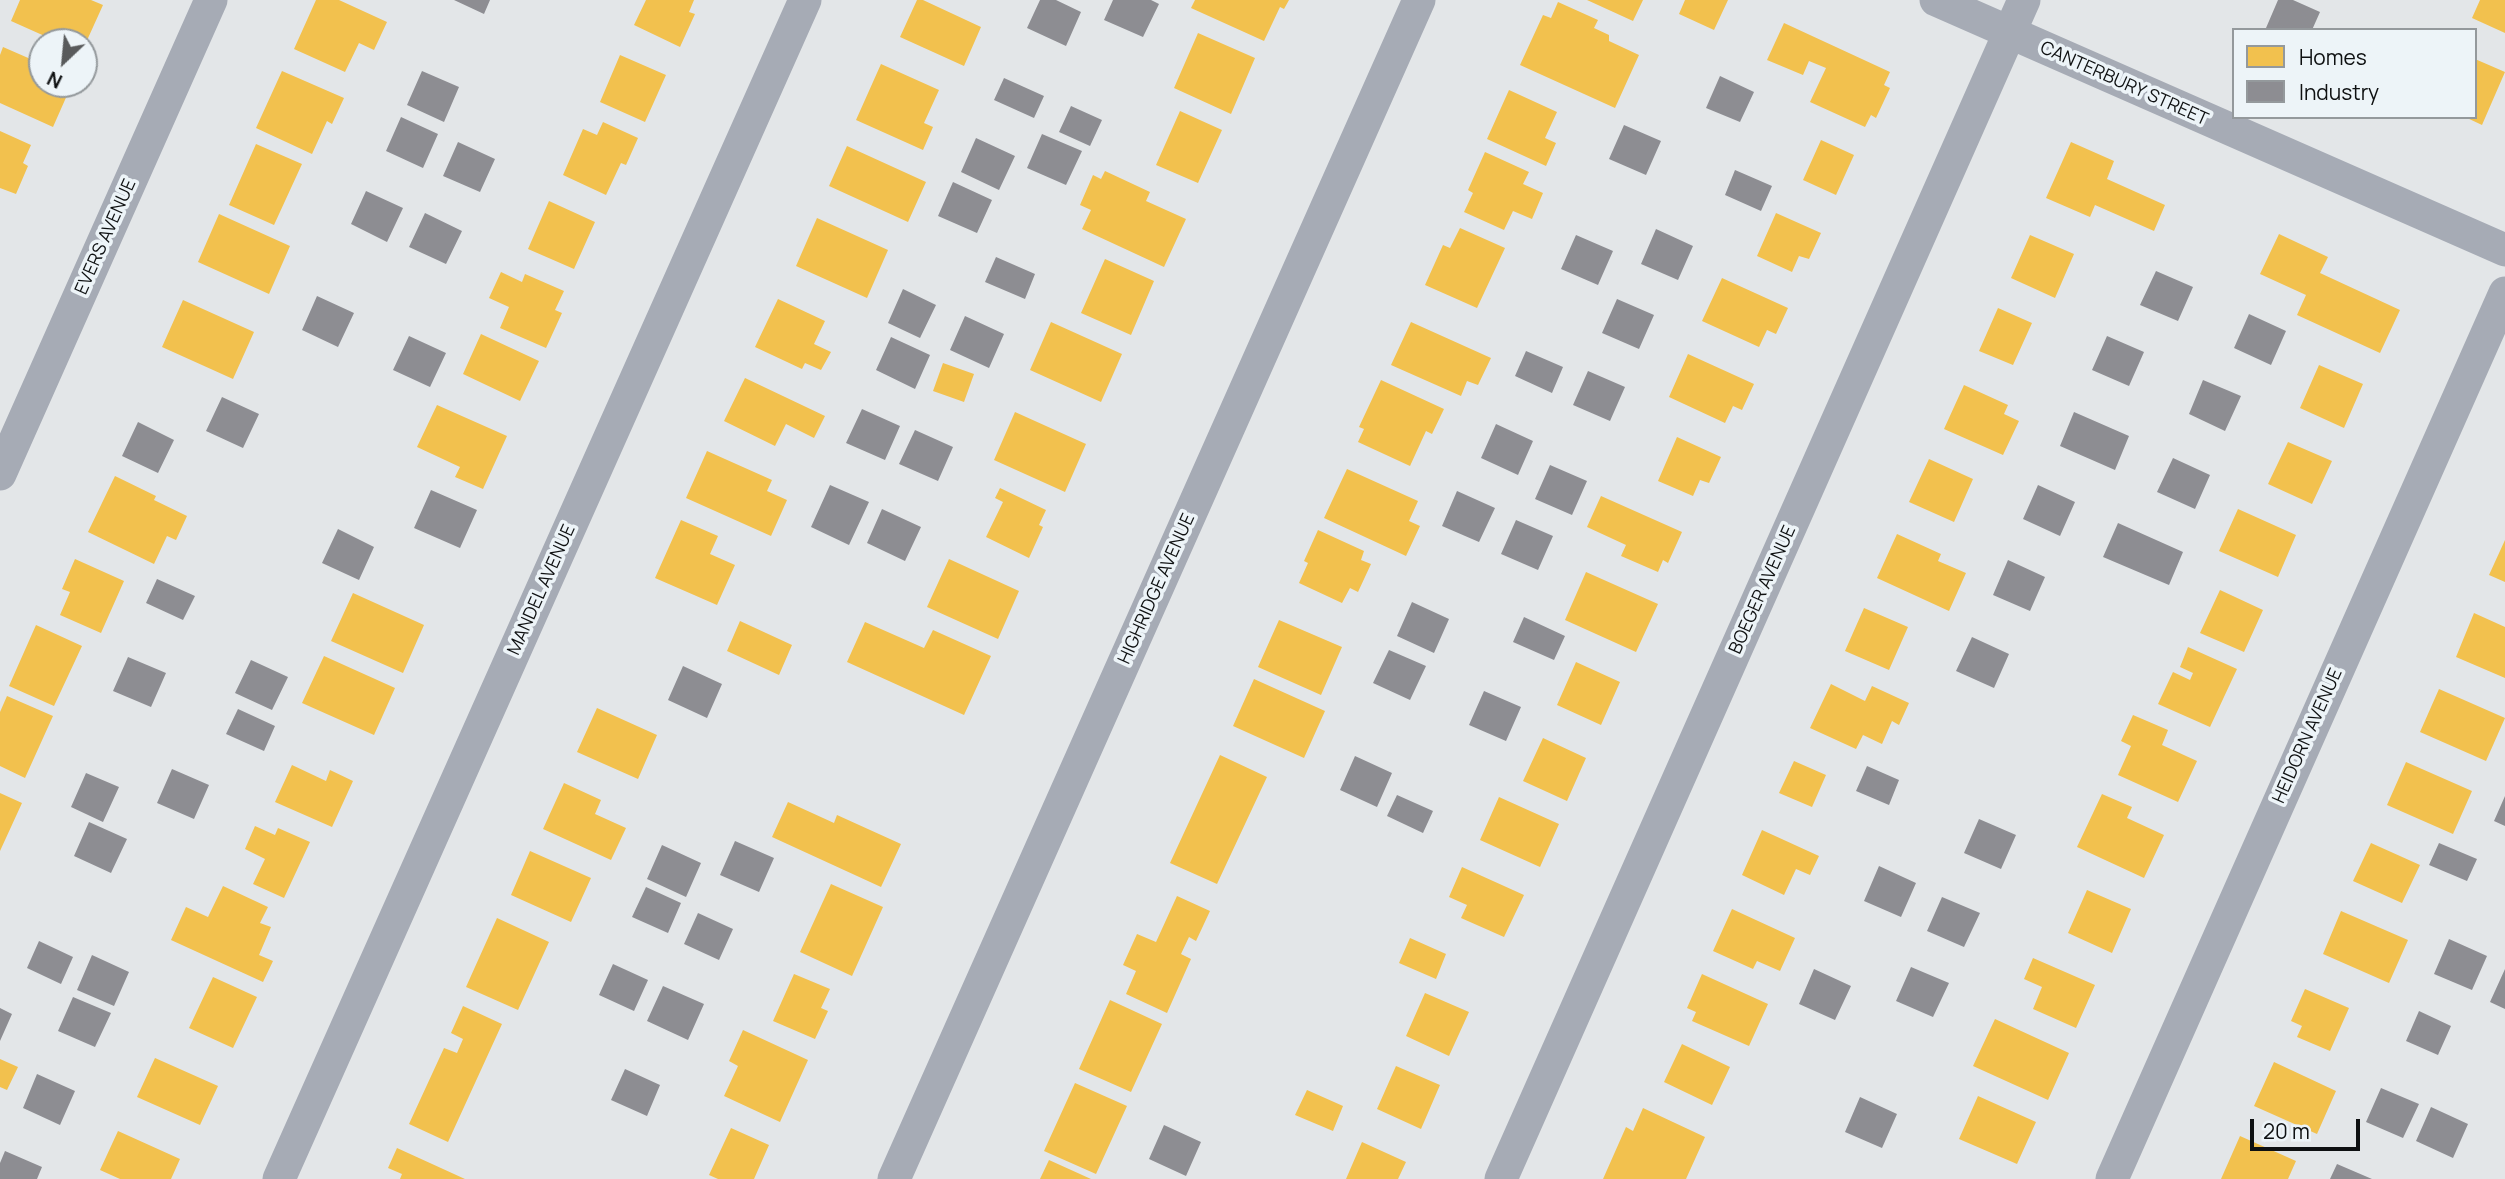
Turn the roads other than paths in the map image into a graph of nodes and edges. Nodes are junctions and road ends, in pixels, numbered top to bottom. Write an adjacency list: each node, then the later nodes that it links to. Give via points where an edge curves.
1 (211, 0): 9 (street, EVERS AVENUE)
2 (805, 0): 10 (street, MANDEL AVENUE)
3 (1419, 0): 11 (street, HIGHRIDGE AVENUE)
4 (1936, 0): 6 (street, CANTERBURY STREET)
5 (2024, 0): 6 (street, BOEGER AVENUE)
6 (2009, 34): 7 (street, CANTERBURY STREET); 12 (street, BOEGER AVENUE)
7 (2505, 250)
8 (2505, 293): 13 (street, HEIDORN AVENUE)
9 (0, 474)
10 (279, 1179)
11 (894, 1179)
12 (1501, 1179)
13 (2112, 1179)

